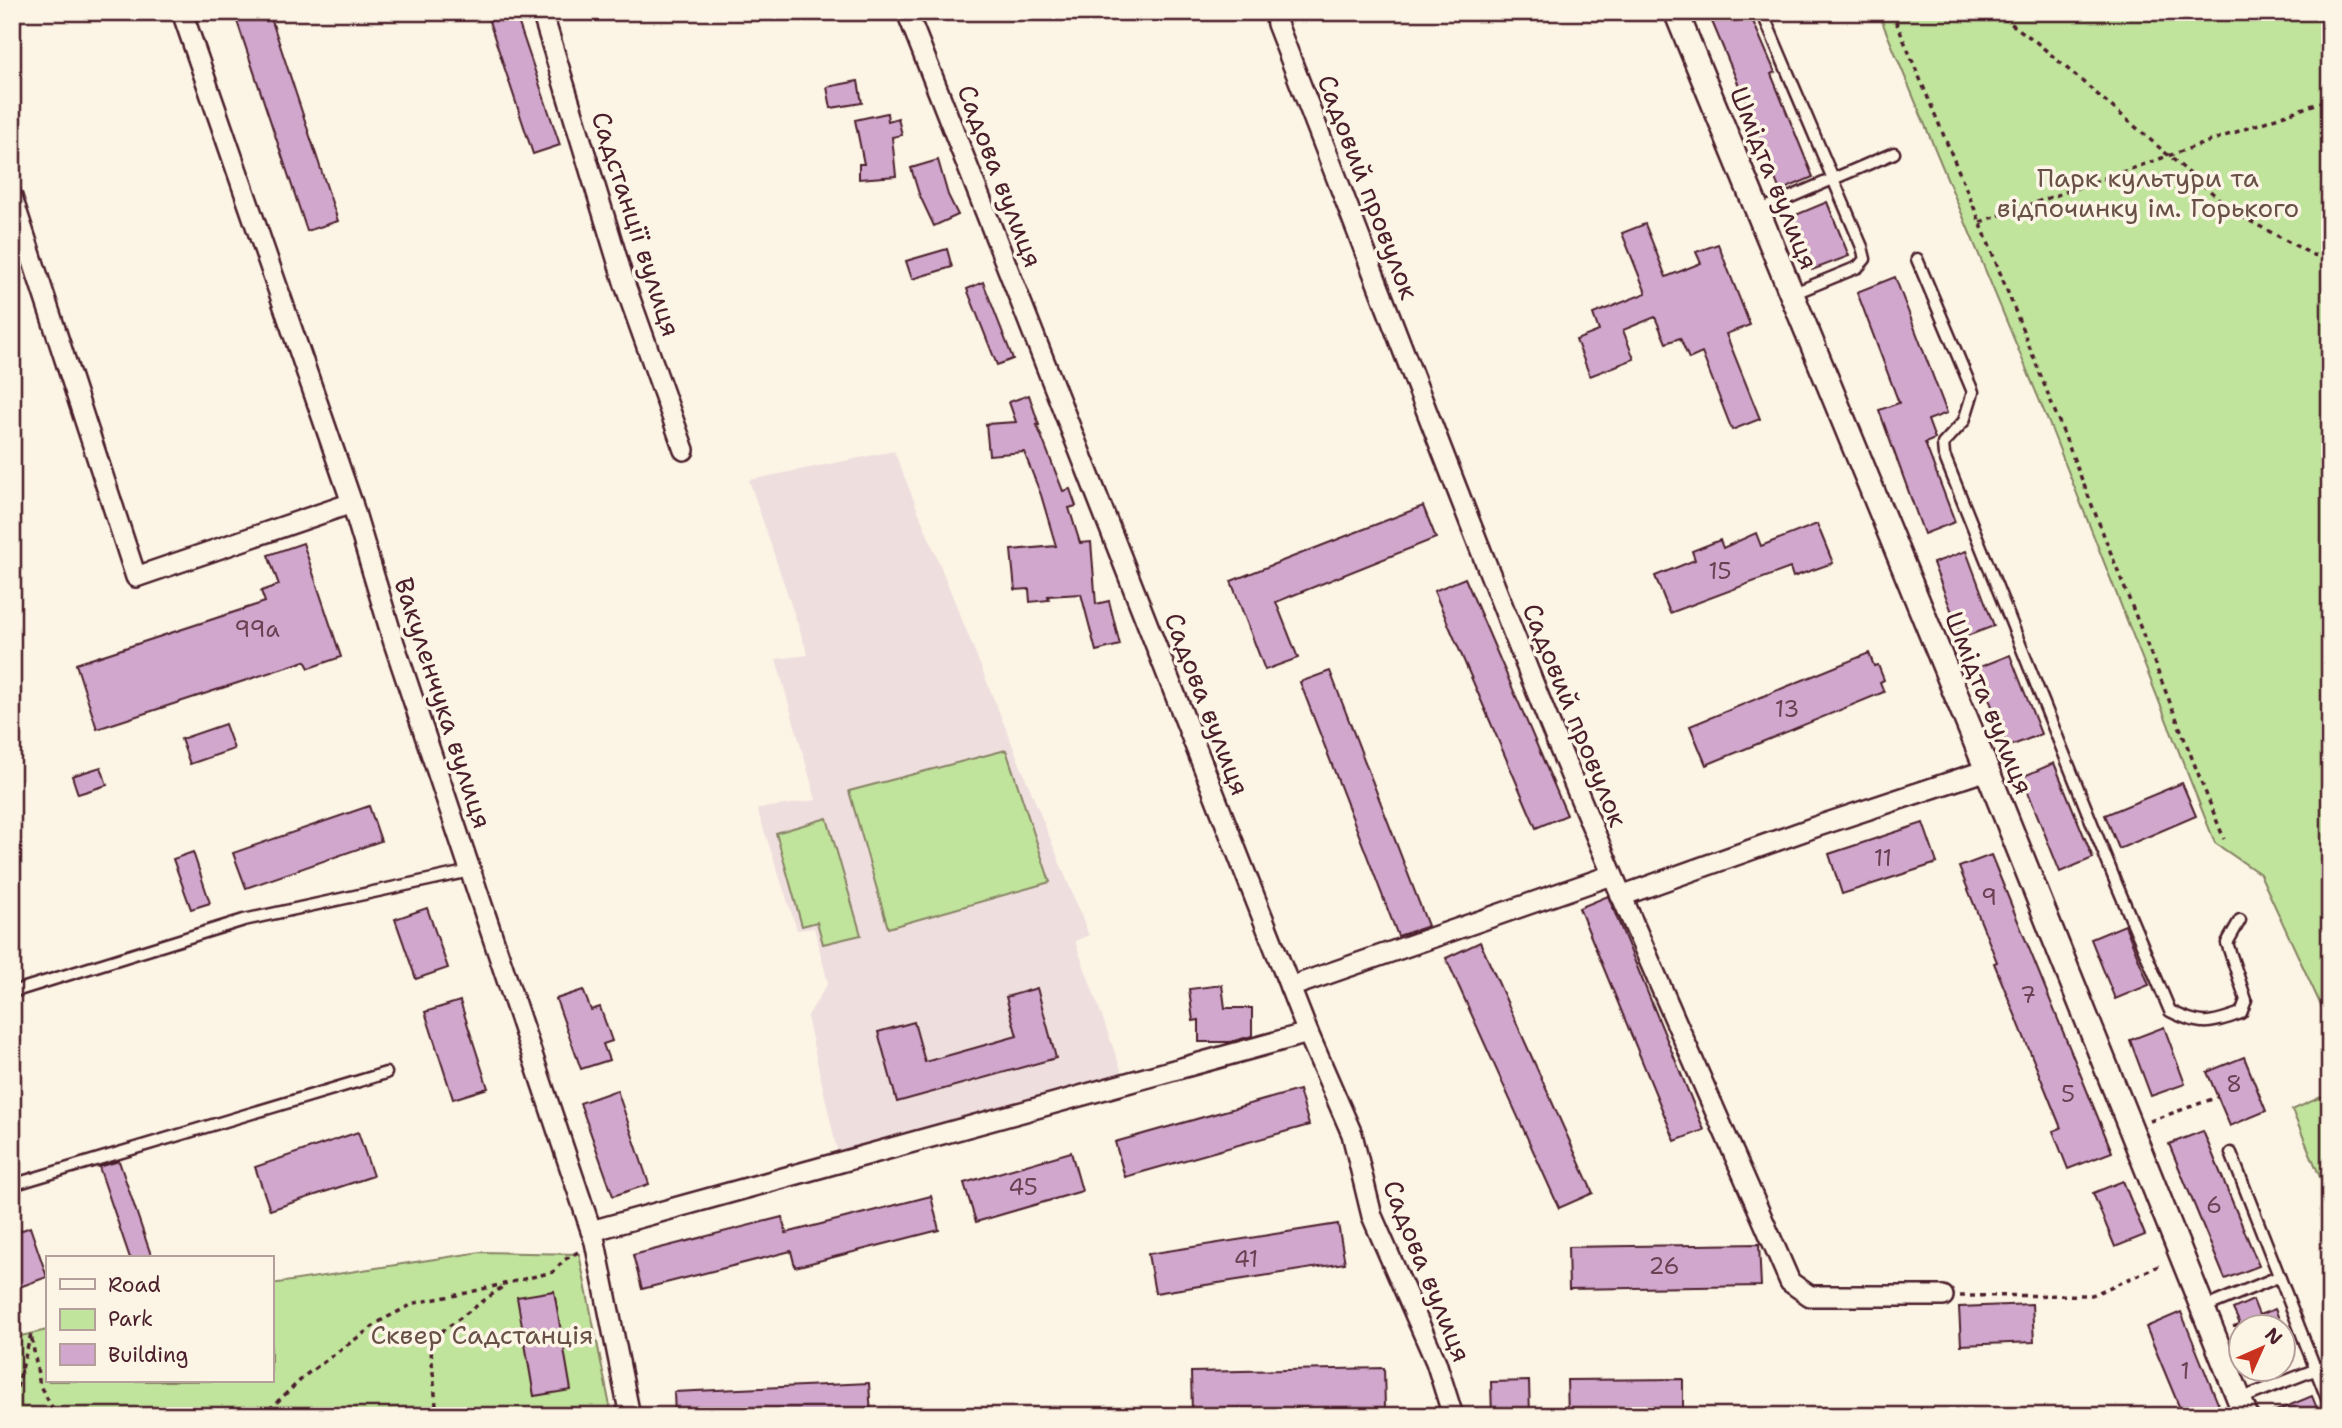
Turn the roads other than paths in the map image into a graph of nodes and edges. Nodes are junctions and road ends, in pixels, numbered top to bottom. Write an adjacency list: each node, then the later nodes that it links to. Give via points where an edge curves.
1 (182, 12): 14 (street, Вакуленчука вулиця)
2 (542, 12): 13 (street, Садстанції вулиця, via 621,273)
3 (907, 12): 20 (street, Садова вулиця)
4 (1275, 12): 17 (street, Садовий провулок, via 1522,655)
5 (1676, 12): 10 (street, Шмідта вулиця)
6 (1762, 12): 8 (lane)
7 (1894, 153): 8 (lane)
8 (1833, 179): 10 (lane); 12 (lane, via 1865,259 1858,267)
9 (12, 197): 14 (street, via 136,576)
10 (1757, 211): 12 (street, Шмідта вулиця)
11 (1917, 259): 19 (lane, via 1973,392 1964,421 1943,444 1944,455 2170,1011 2193,1023 2221,1021 2241,1013 2246,1000 2227,943)
12 (1792, 295): 15 (street, Шмідта вулиця)
13 (684, 450)
14 (352, 503): 16 (street, Вакуленчука вулиця)
15 (1987, 770): 18 (street); 29 (street, Шмідта вулиця)
16 (470, 870): 21 (lane, via 244,920); 26 (street, Вакуленчука вулиця)
17 (1612, 875): 18 (street, Садовий провулок); 20 (street)
18 (1621, 896): 28 (street, Садовий провулок, via 1790,1282 1810,1296)
19 (2240, 920)
20 (1290, 987): 22 (street, Садова вулиця)
21 (12, 992)
22 (1308, 1033): 26 (street); 35 (street, Садова вулиця, via 1352,1134 1372,1216 1436,1362)
23 (386, 1073): 25 (lane)
24 (2231, 1153): 27 (lane)
25 (12, 1185)
26 (593, 1236): 34 (street, Вакуленчука вулиця)
27 (2278, 1277): 29 (lane); 31 (lane)
28 (1943, 1296)
29 (2202, 1308): 33 (street, Шмідта вулиця)
30 (2330, 1364): 31 (lane)
31 (2315, 1369): 32 (lane); 33 (lane)
32 (2330, 1406)
33 (2242, 1407)
34 (630, 1416)
35 (1453, 1416)

